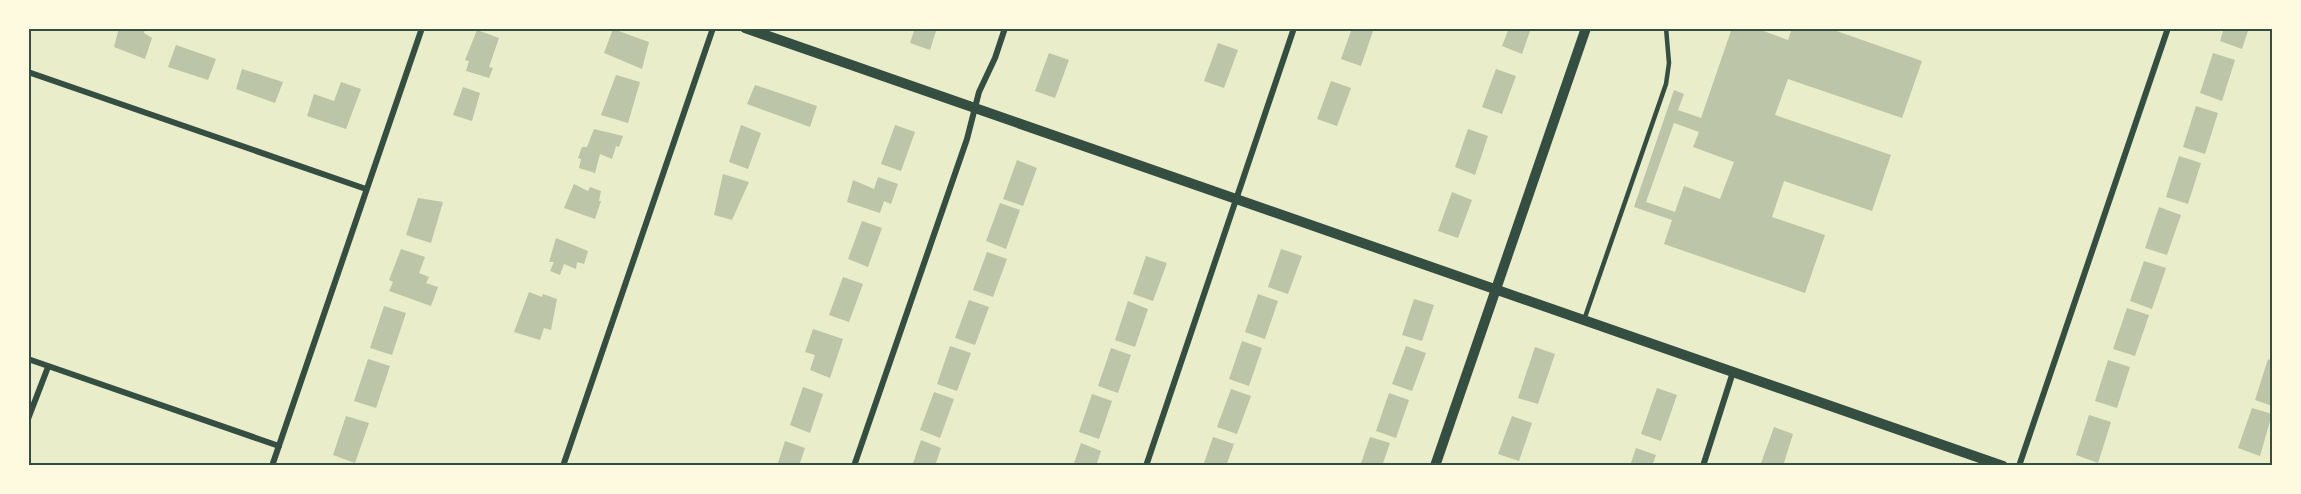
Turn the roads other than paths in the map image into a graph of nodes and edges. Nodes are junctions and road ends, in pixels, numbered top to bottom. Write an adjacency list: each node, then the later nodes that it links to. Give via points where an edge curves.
1 (422, 28): 11 (street)
2 (713, 28): 21 (street)
3 (745, 28): 10 (street)
4 (1005, 28): 10 (street)
5 (1294, 28): 12 (street)
6 (1586, 28): 13 (street)
7 (1666, 28): 14 (lane, via 1666,84)
8 (2168, 28): 27 (street)
9 (28, 72): 11 (street)
10 (975, 109): 12 (street); 22 (street)
11 (366, 189): 19 (street)
12 (1236, 199): 13 (street); 23 (street)
13 (1496, 289): 14 (street); 24 (street)
14 (1584, 320): 17 (street)
15 (28, 359): 16 (street)
16 (48, 367): 18 (street); 19 (street)
17 (1733, 372): 25 (street); 26 (street)
18 (28, 419)
19 (279, 446): 20 (street)
20 (272, 465)
21 (562, 465)
22 (854, 465)
23 (1146, 465)
24 (1435, 465)
25 (1703, 465)
26 (2003, 465)
27 (2019, 465)

